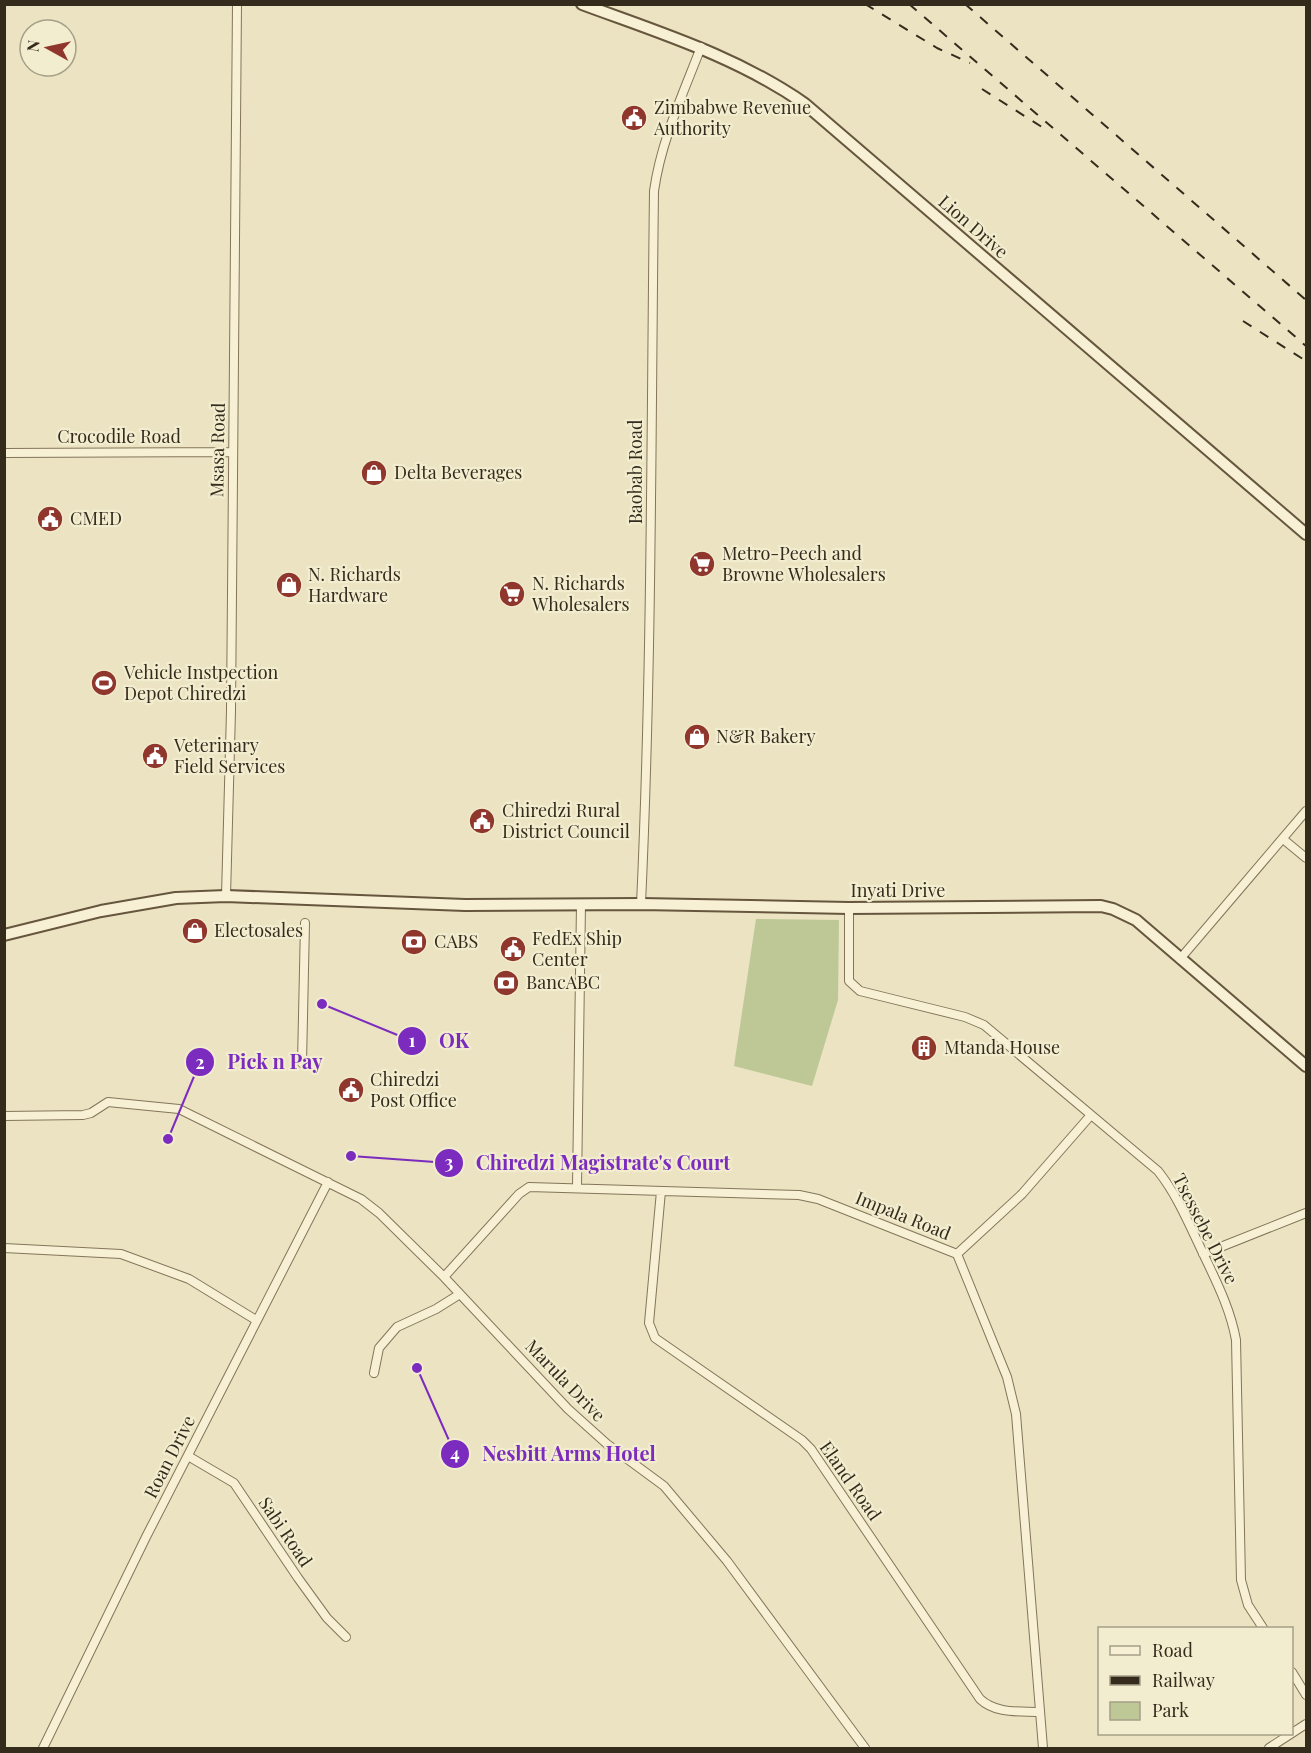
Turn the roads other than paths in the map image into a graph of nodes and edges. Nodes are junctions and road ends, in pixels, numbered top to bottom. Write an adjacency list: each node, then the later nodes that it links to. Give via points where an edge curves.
1 (237, 4): 4 (street, Msasa Road)
2 (582, 4): 3 (street, Lion Drive)
3 (701, 47): 6 (street, Lion Drive, via 760,75 805,104); 12 (street, Baobab Road, via 666,138 654,191 650,631)
4 (233, 452): 5 (street, Crocodile Road); 10 (street, Msasa Road)
5 (4, 453)
6 (1306, 534)
7 (1306, 811): 8 (street)
8 (1283, 839): 9 (street); 16 (street)
9 (1306, 858)
10 (226, 896): 11 (street, Inyati Drive, via 348,902); 15 (street, Inyati Drive, via 176,898 101,911)
11 (581, 904): 12 (street, Inyati Drive); 22 (street)
12 (641, 904): 13 (street, Inyati Drive)
13 (849, 908): 16 (street, Inyati Drive, via 1101,906 1136,920); 19 (street, Tsessebe Drive, via 849,981 860,991 984,1025)
14 (305, 923): 17 (street)
15 (4, 935)
16 (1180, 959): 18 (street, Inyati Drive)
17 (302, 1063)
18 (1306, 1066)
19 (1091, 1115): 26 (street, via 1022,1194); 27 (street, Tsessebe Drive, via 1158,1172 1172,1189)
20 (4, 1116): 21 (street, Marula Drive, via 83,1115 108,1102 179,1109)
21 (328, 1182): 28 (street, Marula Drive, via 379,1213); 30 (street, Roan Drive)
22 (577, 1187): 23 (street, Impala Road); 28 (street, Impala Road, via 529,1186)
23 (661, 1191): 26 (street, Impala Road, via 799,1195 818,1199); 37 (street, Eland Road, via 649,1323 655,1338 807,1444 987,1706 1001,1711)
24 (1306, 1213): 27 (street)
25 (4, 1248): 30 (street, via 121,1254 189,1280)
26 (957, 1254): 37 (street, Impala Road, via 1007,1377 1016,1414)
27 (1203, 1254): 33 (street, Tsessebe Drive, via 1227,1305 1236,1340 1242,1580 1248,1605)
28 (444, 1277): 29 (street, Marula Drive)
29 (460, 1294): 31 (street, via 397,1327 379,1348); 42 (street, Marula Drive, via 568,1409 664,1486 727,1561)
30 (256, 1320): 32 (street, Roan Drive)
31 (374, 1373)
32 (188, 1456): 34 (street, Sabi Road, via 234,1483 316,1604); 41 (street, Roan Drive)
33 (1262, 1627)
34 (346, 1637)
35 (1293, 1674): 36 (street)
36 (1306, 1695)
37 (1039, 1712): 43 (street, Impala Road)
38 (1306, 1724): 39 (street)
39 (1293, 1733)
40 (1290, 1735): 44 (street)
41 (45, 1748)
42 (865, 1749)
43 (1043, 1749)
44 (1269, 1749)

